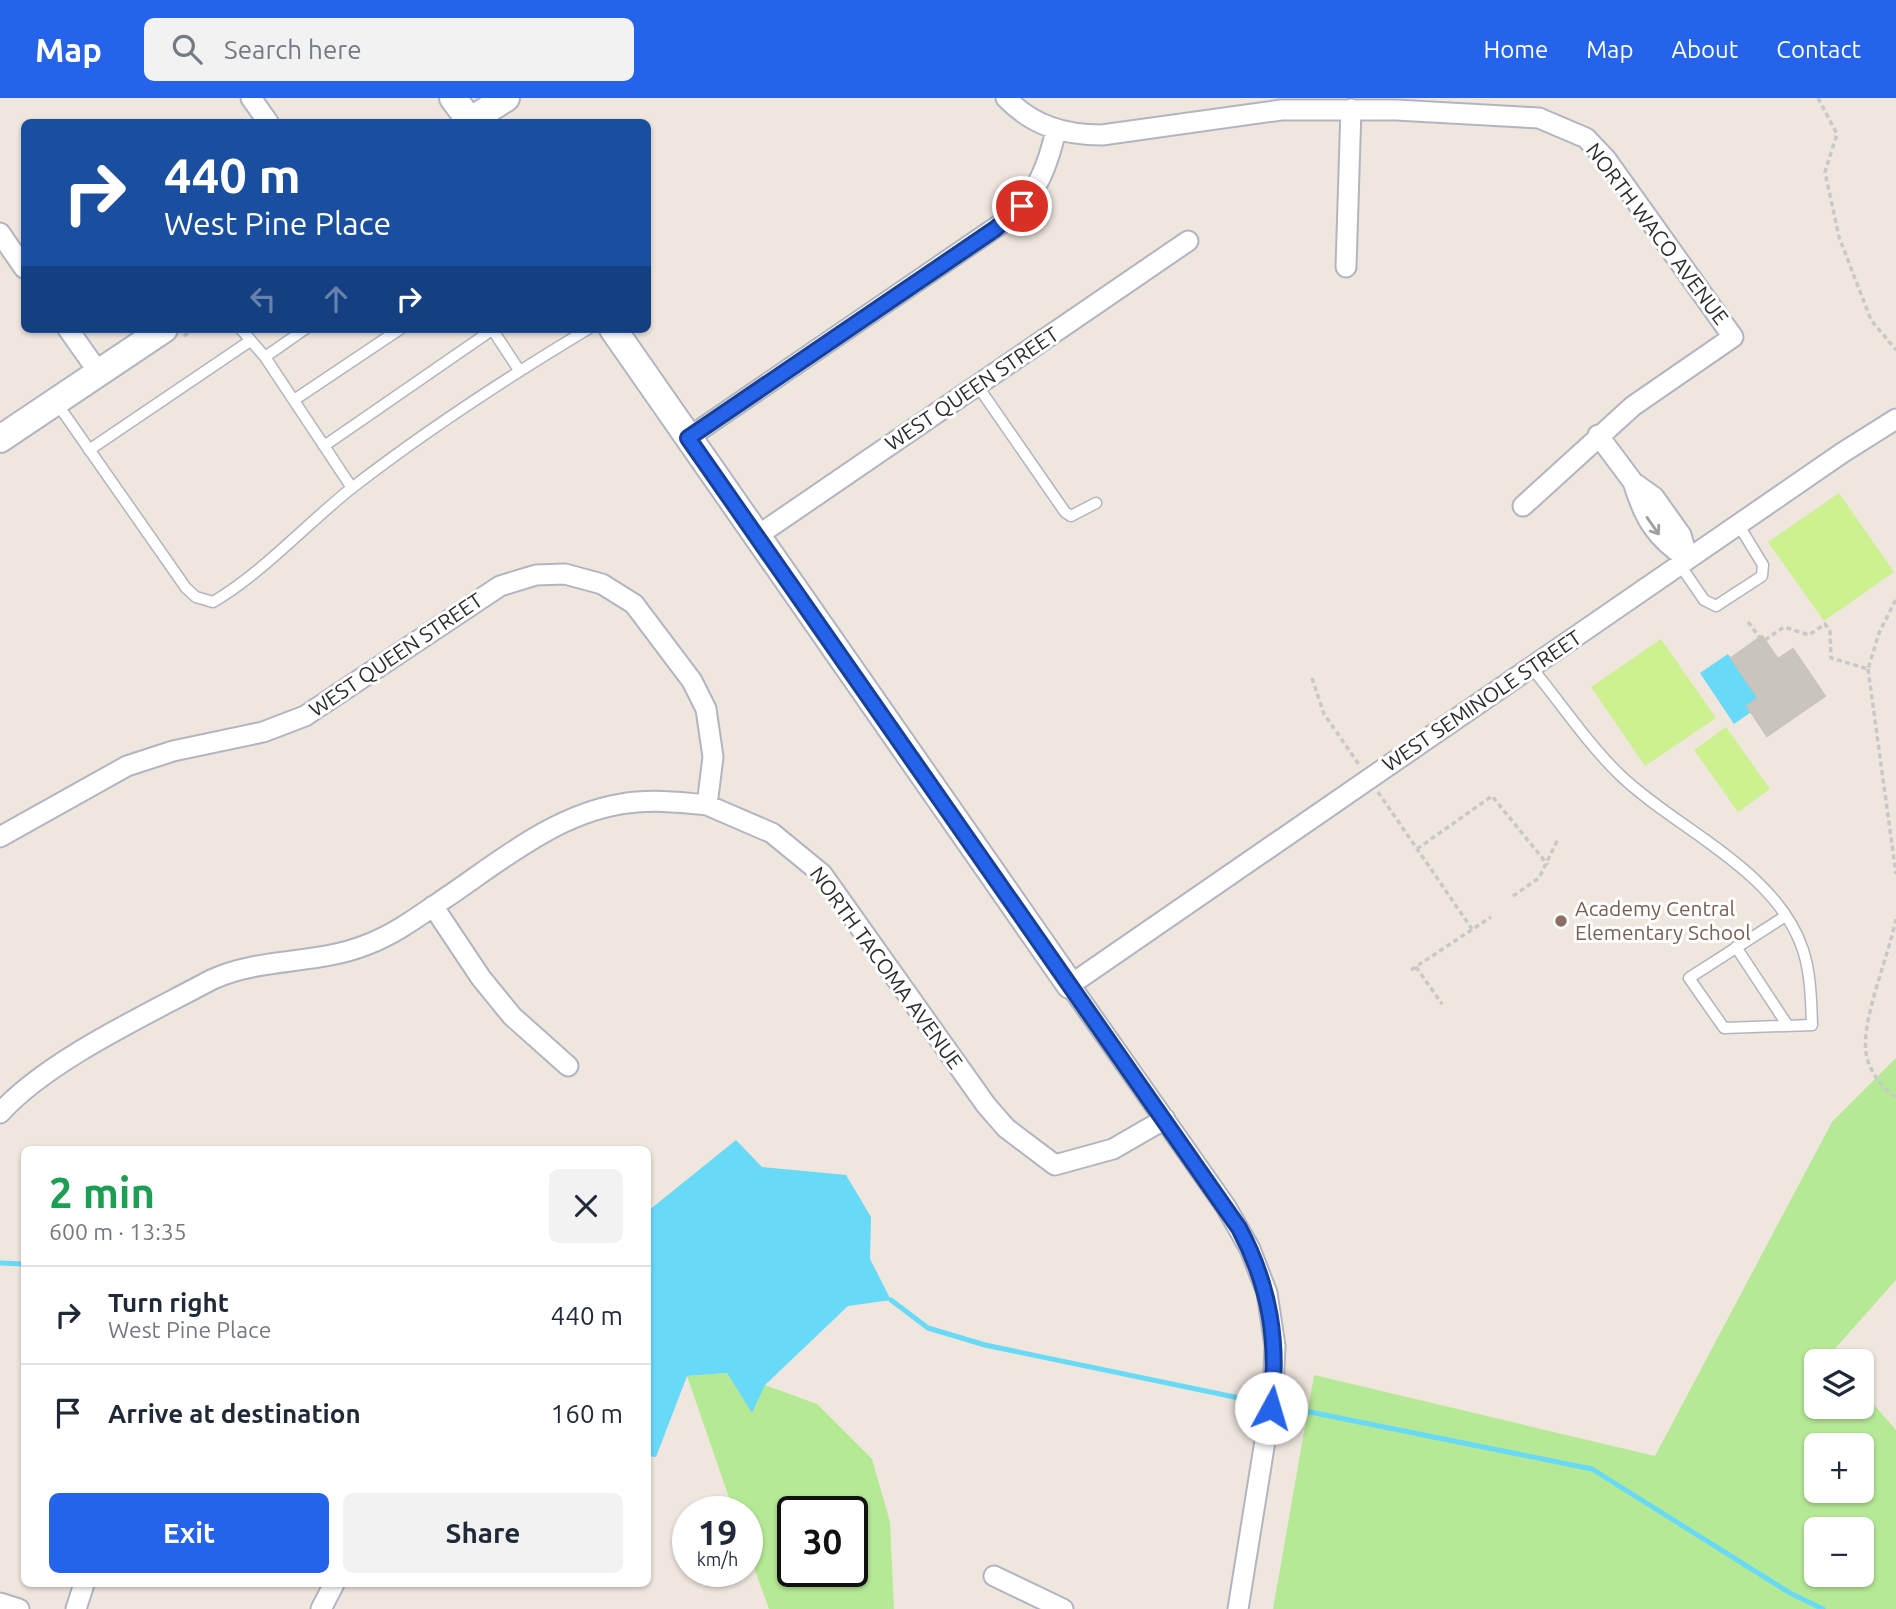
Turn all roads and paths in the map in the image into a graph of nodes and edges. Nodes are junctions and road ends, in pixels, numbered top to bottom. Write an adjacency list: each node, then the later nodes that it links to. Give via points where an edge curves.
1 (251, 98): 7 (street)
2 (453, 98): 8 (street)
3 (506, 98): 9 (street)
4 (1006, 98): 10 (street, NORTH WACO AVENUE, via 1037,122)
5 (1818, 98): 25 (path, via 1837,134 1825,172 1839,237 1871,320)
6 (1351, 109): 10 (street, NORTH WACO AVENUE, via 1281,110 1102,135); 14 (street); 33 (street, NORTH WACO AVENUE, via 1539,118 1586,138 1606,159 1733,337)
7 (266, 119)
8 (467, 119)
9 (474, 119)
10 (1056, 130): 34 (street, via 1043,176 1012,216)
11 (0, 233): 13 (street)
12 (1188, 241): 29 (street, WEST QUEEN STREET)
13 (21, 264)
14 (1346, 267)
15 (71, 333): 28 (street)
16 (158, 333): 28 (street)
17 (244, 333): 24 (lane)
18 (299, 333): 26 (lane)
19 (394, 333): 30 (lane)
20 (488, 333): 36 (lane)
21 (494, 333): 27 (lane)
22 (582, 333): 27 (lane)
23 (616, 333): 34 (street)
24 (250, 341): 26 (lane); 37 (lane)
25 (1896, 350)
26 (265, 357): 30 (lane)
27 (519, 370): 38 (lane)
28 (99, 373): 31 (street)
29 (977, 385): 39 (lane, via 1065,512 1071,516); 42 (street, WEST QUEEN STREET)
30 (294, 400): 36 (lane)
31 (56, 401): 35 (street); 37 (lane)
32 (1896, 419): 41 (street, WEST SEMINOLE STREET)
33 (1598, 435): 40 (street); 43 (street, via 1633,482 1641,510)
34 (688, 438): 42 (street)
35 (0, 439)
36 (324, 446): 38 (lane)
37 (89, 450): 38 (lane, via 186,588 212,603 244,583)
38 (352, 488)
39 (1096, 503)
40 (1523, 506)
41 (1738, 524): 43 (street, WEST SEMINOLE STREET); 43 (lane, via 1763,565 1762,576 1716,606 1704,600)
42 (757, 536): 69 (street)
43 (1684, 562): 46 (street, WEST SEMINOLE STREET)
44 (1896, 598): 47 (path)
45 (1748, 622): 47 (path, via 1762,639 1784,626 1809,635 1825,624 1830,631 1831,658)
46 (1531, 667): 49 (street, WEST SEMINOLE STREET); 63 (lane, via 1620,775 1734,861 1773,899)
47 (1868, 669): 54 (path)
48 (1312, 678): 49 (path, via 1324,714)
49 (1369, 778): 57 (path); 69 (street, WEST SEMINOLE STREET)
50 (706, 805): 55 (street, WEST QUEEN STREET, via 713,741 701,695 646,616 625,596 578,576 550,574 512,581 483,596 305,716 263,732 127,766); 61 (street, via 639,802 583,814 541,833); 75 (street, NORTH TACOMA AVENUE, via 772,833 822,874 992,1113 1055,1165 1113,1149)
51 (1471, 811): 52 (path); 57 (path); 58 (path, via 1492,796)
52 (1476, 819)
53 (1896, 835): 54 (path)
54 (1890, 836): 59 (path)
55 (0, 837)
56 (1558, 839): 58 (path)
57 (1417, 849): 65 (path)
58 (1548, 864): 60 (path, via 1538,878)
59 (1896, 874)
60 (1513, 896)
61 (433, 906): 72 (street, via 505,1008); 74 (street, via 363,947 223,974 56,1066)
62 (1491, 917): 65 (path)
63 (1784, 917): 66 (lane); 71 (lane, via 1802,948 1812,1025)
64 (1896, 919): 73 (path, via 1867,1030 1866,1053 1882,1087)
65 (1472, 929): 67 (path)
66 (1736, 947): 71 (lane); 71 (lane, via 1689,978 1724,1028)
67 (1416, 967): 68 (path); 70 (path)
68 (1411, 971)
69 (1070, 985): 75 (street)
70 (1442, 1004)
71 (1788, 1026)
72 (568, 1066)
73 (1896, 1098)
74 (0, 1113)
75 (1165, 1119): 84 (street, via 1250,1249 1271,1318 1273,1391)
76 (994, 1576): 83 (street)
77 (84, 1587): 81 (street)
78 (332, 1587): 82 (street)
79 (0, 1603): 80 (street)
80 (19, 1609)
81 (76, 1609)
82 (321, 1609)
83 (1063, 1609)
84 (1238, 1609)

